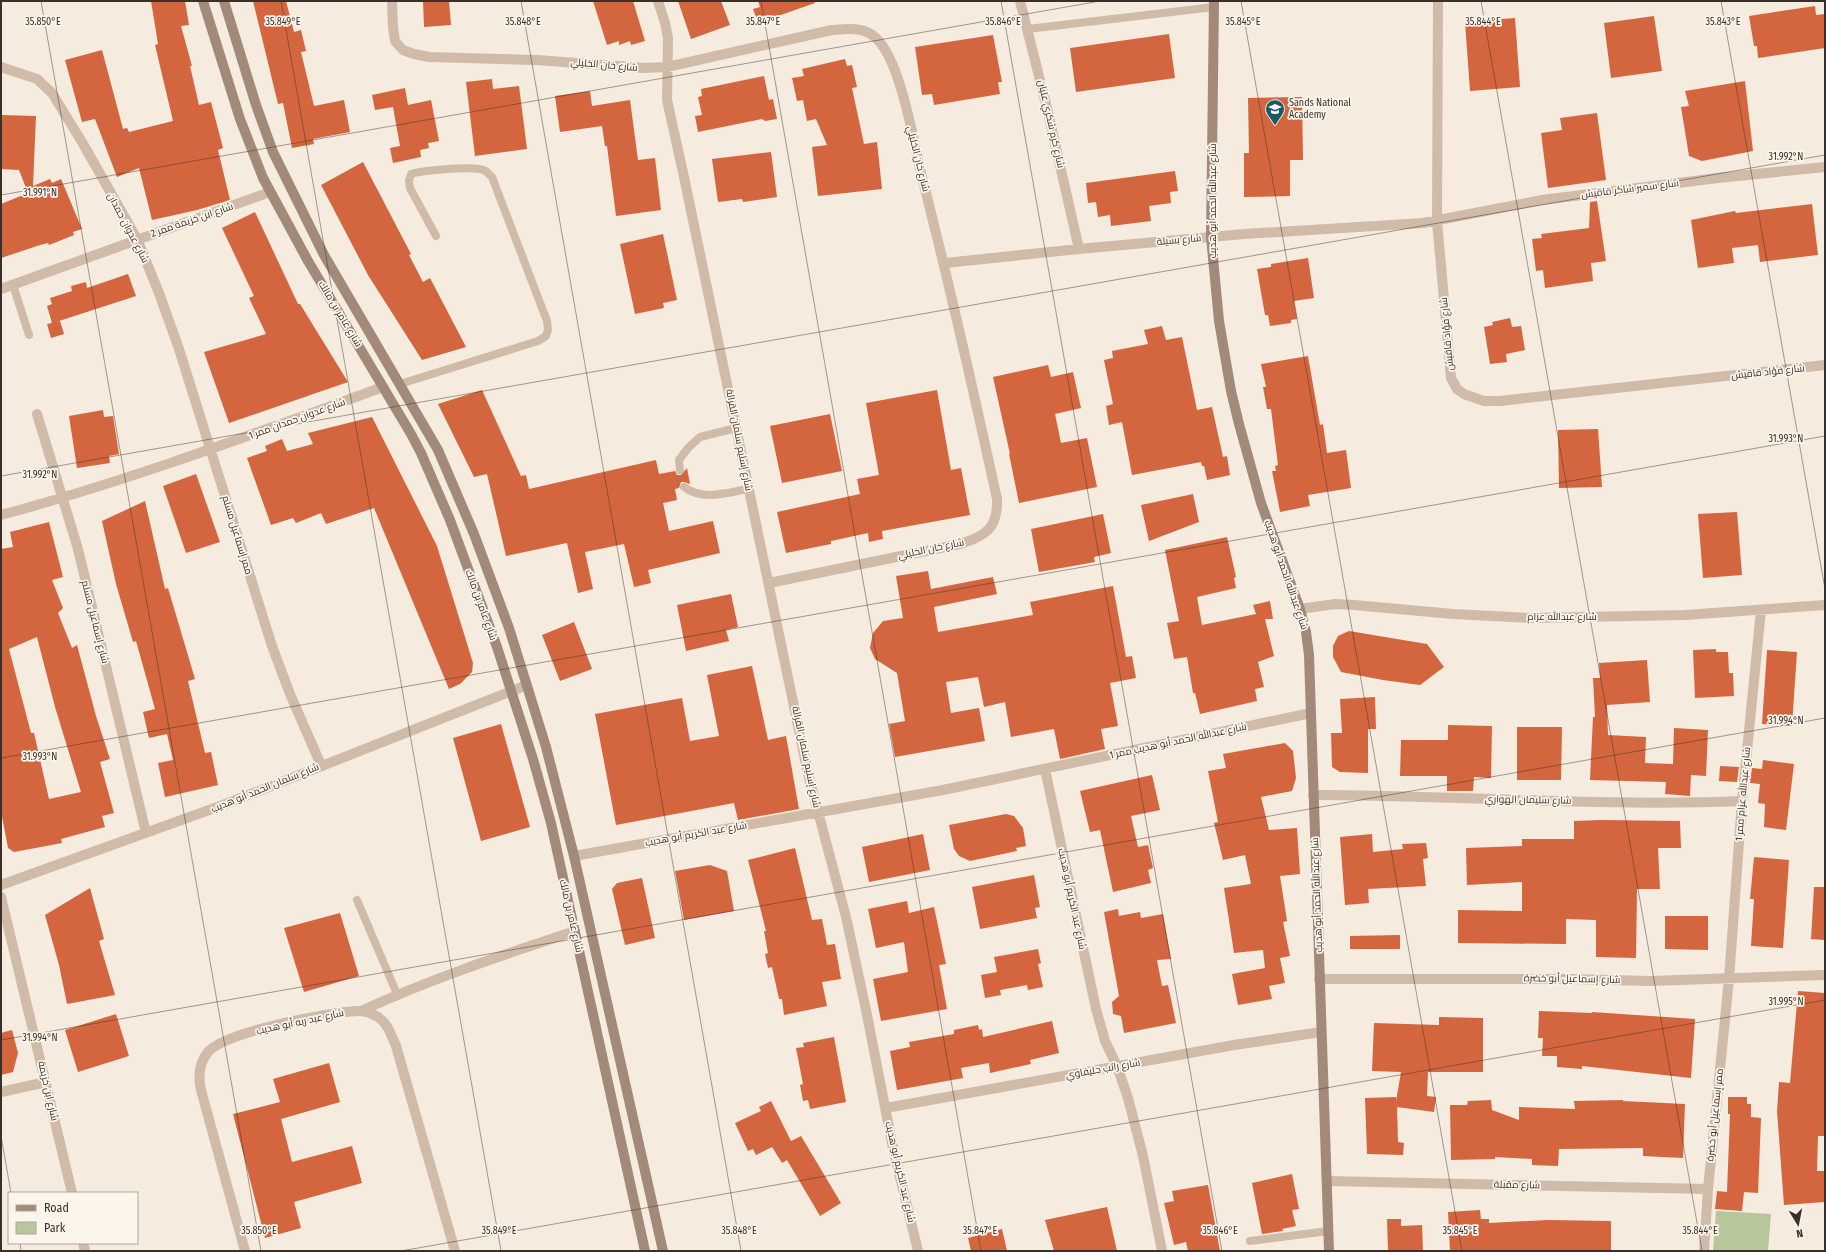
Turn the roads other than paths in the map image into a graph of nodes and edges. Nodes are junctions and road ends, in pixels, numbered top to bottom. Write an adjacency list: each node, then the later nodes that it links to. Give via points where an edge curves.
1 (203, 1): 12 (street, شارع عامر بن مالك, via 240,118)
2 (224, 1): 23 (street, شارع عامر بن مالك, via 273,152 324,255)
3 (392, 1): 10 (street, شارع خان الخليلي, via 395,41 403,50 414,54 429,57)
4 (658, 1): 10 (street, شارع إسليم سلمان القرالة, via 668,38)
5 (1020, 1): 8 (street, شارع كرم شكري عليان)
6 (1438, 1): 13 (street, شارع فؤاد قاقيش)
7 (1214, 4): 8 (lane); 15 (street, شارع عبدالله الحمد أبو هديب)
8 (1028, 29): 17 (street, شارع كرم شكري عليان)
9 (1, 67): 16 (street, شارع عدوان حمدان, via 37,79 52,93)
10 (667, 67): 18 (street, شارع خان الخليلي, via 832,30 867,31 877,39 894,68); 26 (street, شارع إسليم سلمان القرالة, via 668,107)
11 (1825, 167): 13 (street, شارع سمير شاكر قاقيش, via 1542,200)
12 (270, 192): 16 (street, شارع ابن خزيمة ممر 2); 24 (street, شارع عامر بن مالك)
13 (1437, 221): 15 (street, شارع بسيلة); 22 (street, شارع فؤاد قاقيش, via 1451,378 1457,389 1474,398 1500,401)
14 (436, 236): 23 (lane, via 410,188 411,174 418,171 486,171 492,177 547,321 548,330 546,336 538,342)
15 (1211, 237): 17 (street, شارع بسيلة); 35 (street, شارع عبدالله الحمد أبو هديب, via 1219,321 1238,424 1261,503)
16 (137, 239): 19 (street, شارع ابن خزيمة ممر 2); 27 (street, شارع عدوان حمدان, via 179,349)
17 (1079, 249): 18 (street, شارع بسيلة)
18 (945, 263): 33 (street, شارع خان الخليلي, via 997,499 995,521 988,531 976,539 960,544)
19 (13, 285): 20 (street, شارع ابن خزيمة ممر 2); 21 (lane)
20 (1, 289)
21 (29, 335)
22 (1825, 365)
23 (400, 384): 37 (street, شارع عامر بن مالك, via 438,450 459,498 509,628)
24 (383, 387): 27 (street, شارع عدوان حمدان ممر 1); 38 (street, شارع عامر بن مالك, via 421,453 450,520 497,647)
25 (37, 414): 31 (street, شارع إسماعيل مسلم)
26 (736, 428): 28 (lane, via 700,437 678,460); 30 (street, شارع إسليم سلمان القرالة)
27 (211, 450): 31 (street); 40 (street, ممر إسماعيل مسلم, via 272,646)
28 (680, 470)
29 (684, 487): 30 (lane, via 693,494 709,495)
30 (748, 489): 33 (street, شارع إسليم سلمان القرالة)
31 (63, 498): 32 (street); 45 (street, شارع إسماعيل مسلم, via 78,549)
32 (1, 515)
33 (769, 584): 44 (street, شارع إسليم سلمان القرالة)
34 (1825, 605): 36 (street, شارع عبدالله عزام)
35 (1300, 609): 36 (street, شارع عبدالله عزام, via 1335,604 1531,618 1686,615); 39 (street, شارع عبدالله الحمد أبو هديب, via 1309,655)
36 (1761, 610): 43 (street, شارع عبدالله عزام ممر 1)
37 (527, 685): 38 (street, شارع سلمان الحمد أبو هديب); 46 (street, شارع عامر بن مالك)
38 (510, 690): 40 (street, شارع سلمان الحمد أبو هديب); 50 (street, شارع عامر بن مالك, via 551,823)
39 (1311, 713): 41 (street, شارع عبدالله الحمد أبو هديب ممر 1); 42 (street, شارع عبدالله الحمد أبو هديب)
40 (321, 765): 45 (street, شارع سلمان الحمد أبو هديب, via 223,806)
41 (1044, 769): 44 (street, شارع عبد الكريم أبو هديب); 57 (street, شارع عبد الكريم أبو هديب, via 1096,1009 1105,1040)
42 (1313, 795): 43 (street, شارع سليمان الهواري, via 1690,803); 52 (street, شارع عبدالله الحمد أبو هديب)
43 (1742, 801): 53 (street, شارع عبدالله عزام ممر 1)
44 (818, 813): 46 (street, شارع عبد الكريم أبو هديب); 60 (street, شارع عبد الكريم أبو هديب, via 846,917)
45 (146, 833): 47 (street, شارع سلمان الحمد أبو هديب)
46 (574, 856): 69 (street, شارع عامر بن مالك)
47 (1, 885)
48 (1, 897): 58 (street, شارع ابن خزيمة)
49 (357, 900): 54 (lane)
50 (575, 931): 54 (street); 68 (street, شارع عامر بن مالك)
51 (1825, 976): 53 (street, شارع إسماعيل أبو خضرة)
52 (1319, 979): 53 (street, شارع إسماعيل أبو خضرة); 56 (street, شارع عبدالله الحمد أبو هديب)
53 (1729, 979): 62 (street, ممر إسماعيل أبو خضرة)
54 (396, 994): 55 (street)
55 (362, 1011): 66 (street, شارع عبد ربه أبو هديب, via 338,1012 237,1036 220,1043 208,1052 202,1063 199,1071 201,1090); 67 (street, شارع عبد ربه أبو هديب, via 376,1015 388,1026 396,1046)
56 (1321, 1032): 57 (street, شارع راتب حليفاوي); 61 (street, شارع عبدالله الحمد أبو هديب)
57 (1117, 1066): 60 (street, شارع راتب حليفاوي); 71 (street, شارع عبد الكريم أبو هديب, via 1144,1156)
58 (46, 1082): 59 (street); 63 (street, شارع ابن خزيمة)
59 (1, 1092)
60 (886, 1108): 70 (street, شارع عبد الكريم أبو هديب)
61 (1327, 1181): 62 (street, شارع مقبلة); 64 (street, شارع عبدالله الحمد أبو هديب)
62 (1708, 1189): 73 (street, ممر إسماعيل أبو خضرة)
63 (72, 1192)
64 (1328, 1231): 65 (lane); 72 (street, شارع عبدالله الحمد أبو هديب)
65 (1250, 1241)
66 (245, 1251)
67 (455, 1251)
68 (645, 1251)
69 (663, 1251)
70 (918, 1251)
71 (1162, 1251)
72 (1329, 1251)
73 (1704, 1251)

